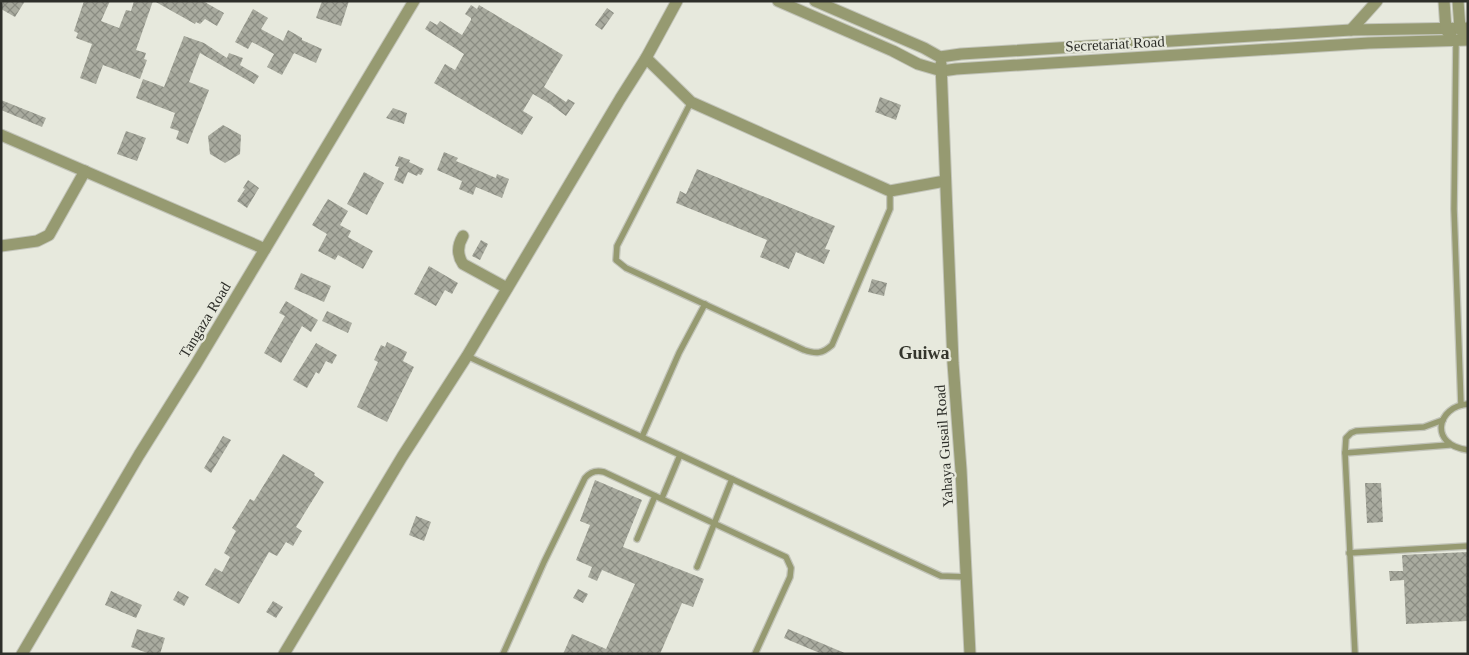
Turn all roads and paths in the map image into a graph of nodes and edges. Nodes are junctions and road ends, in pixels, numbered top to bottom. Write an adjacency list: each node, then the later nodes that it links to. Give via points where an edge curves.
1 (414, 1): 22 (street, Tangaza Road)
2 (677, 1): 13 (street)
3 (778, 1): 14 (street, Secretariat Road, via 918,64)
4 (815, 1): 12 (street)
5 (1377, 1): 8 (street)
6 (1444, 1): 9 (street)
7 (1458, 1): 10 (street)
8 (1351, 30): 9 (street, Secretariat Road); 12 (street, Secretariat Road)
9 (1446, 30): 10 (street, Secretariat Road); 11 (street)
10 (1466, 34): 11 (street, Secretariat Road)
11 (1456, 41): 14 (street, Secretariat Road, via 1369,43); 26 (lane, via 1454,209)
12 (940, 57): 14 (street, Yahaya Gusail Road)
13 (646, 58): 15 (street); 23 (street)
14 (942, 71): 18 (street, Yahaya Gusail Road)
15 (691, 102): 19 (street); 24 (lane, via 615,253 616,260 626,268)
16 (1, 135): 17 (street)
17 (85, 171): 21 (street, via 49,234 37,240); 22 (street)
18 (945, 181): 19 (street); 41 (street, Yahaya Gusail Road, via 952,363)
19 (890, 191): 24 (lane, via 890,209 832,345 824,352 815,354 804,350)
20 (463, 236): 23 (street, via 458,250 459,259)
21 (1, 246)
22 (265, 249): 42 (street, Tangaza Road)
23 (507, 288): 25 (street)
24 (705, 304): 28 (lane, via 679,353)
25 (467, 356): 28 (lane); 43 (street, via 402,457)
26 (1464, 404): 27 (lane, via 1454,408)
27 (1443, 420): 29 (lane, via 1442,435); 31 (lane, via 1424,427 1356,431 1346,438)
28 (642, 437): 32 (lane)
29 (1449, 445): 30 (lane); 31 (lane)
30 (1468, 450)
31 (1345, 453): 39 (lane)
32 (680, 455): 33 (lane); 35 (lane)
33 (732, 479): 36 (lane); 41 (lane, via 941,576)
34 (655, 496): 35 (lane); 37 (lane); 44 (lane, via 604,472 587,475)
35 (662, 498): 36 (lane)
36 (714, 522): 40 (lane); 45 (lane, via 783,554 790,563 790,576)
37 (637, 539)
38 (1468, 546): 39 (lane)
39 (1349, 553): 47 (lane)
40 (697, 567)
41 (967, 577): 46 (street, Yahaya Gusail Road)
42 (22, 654)
43 (284, 654)
44 (503, 654)
45 (755, 654)
46 (970, 654)
47 (1355, 654)

